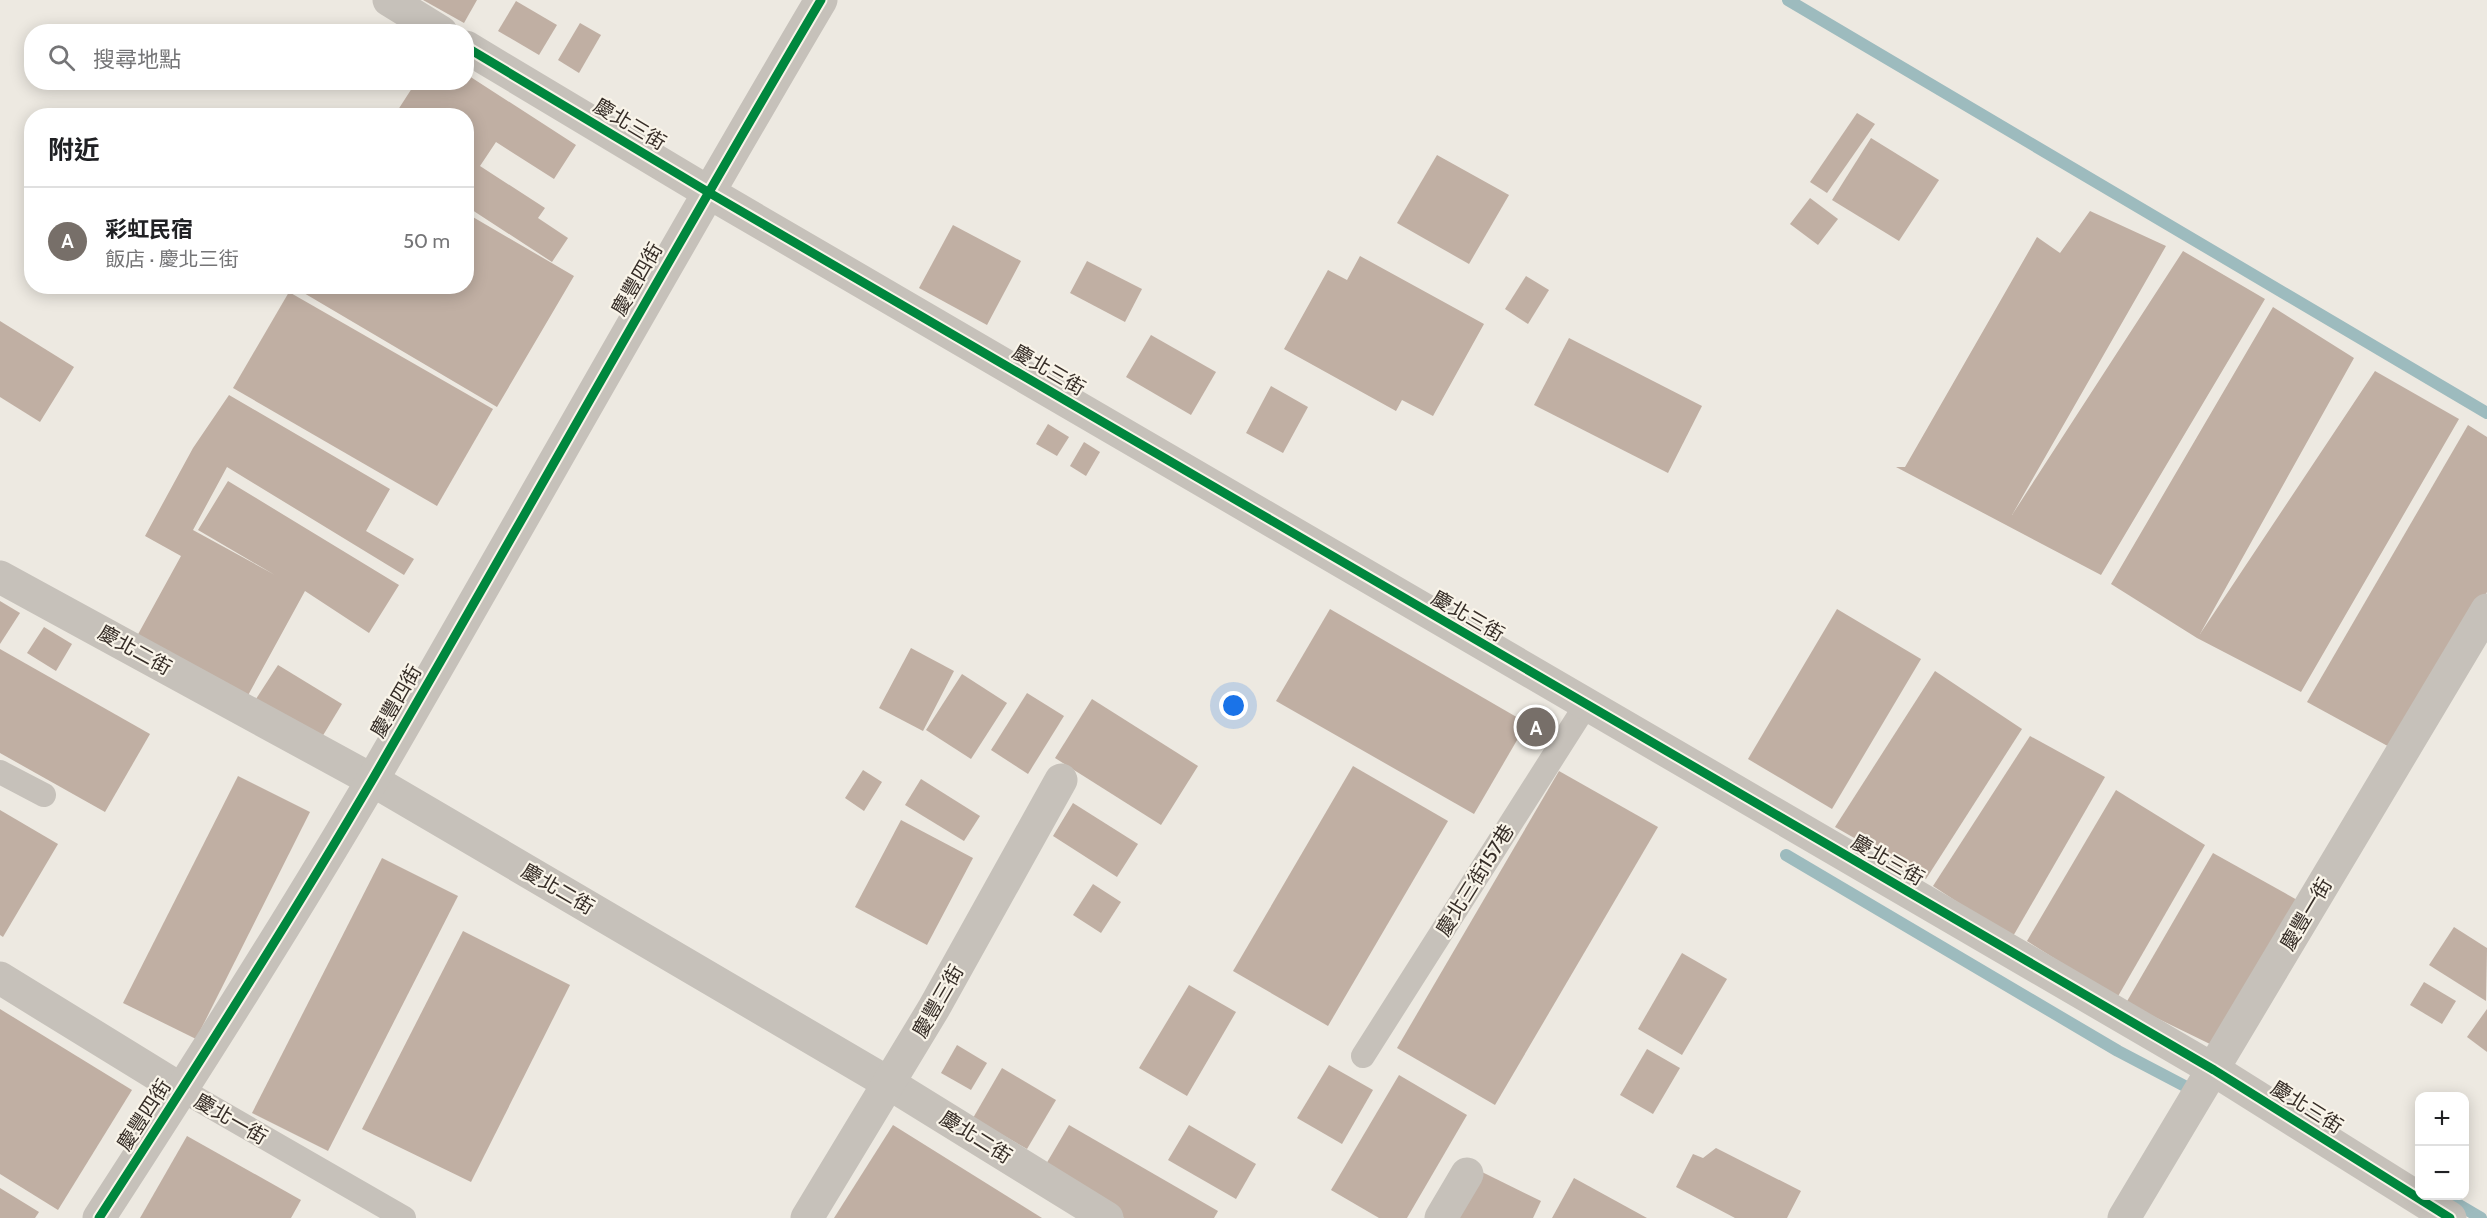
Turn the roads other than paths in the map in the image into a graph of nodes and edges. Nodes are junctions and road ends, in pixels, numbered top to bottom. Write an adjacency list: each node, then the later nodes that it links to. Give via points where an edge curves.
1 (389, 0): 3 (street)
2 (821, 0): 5 (street, 慶豐四街)
3 (428, 24)
4 (474, 52): 5 (street, 慶北三街)
5 (708, 192): 8 (street, 慶北三街); 10 (street, 慶豐四街)
6 (0, 577): 10 (street, 慶北二街)
7 (2487, 610): 15 (street, 慶豐一街)
8 (1586, 705): 14 (lane, 慶北三街157巷); 15 (street, 慶北三街)
9 (0, 772): 12 (lane)
10 (372, 780): 16 (street, 慶北二街); 17 (street, 慶豐四街)
11 (1061, 780): 16 (street, 慶豐三街)
12 (44, 795)
13 (0, 978): 17 (street, 慶北一街)
14 (1363, 1056)
15 (2214, 1070): 24 (street, 慶豐一街); 25 (street, 慶北三街)
16 (890, 1084): 21 (street, 慶豐三街); 22 (street, 慶北二街)
17 (182, 1090): 19 (street, 慶豐四街); 20 (lane, 慶北一街)
18 (1467, 1174): 23 (street)
19 (99, 1218)
20 (404, 1218)
21 (807, 1218)
22 (1107, 1218)
23 (1441, 1218)
24 (2124, 1218)
25 (2450, 1218)

